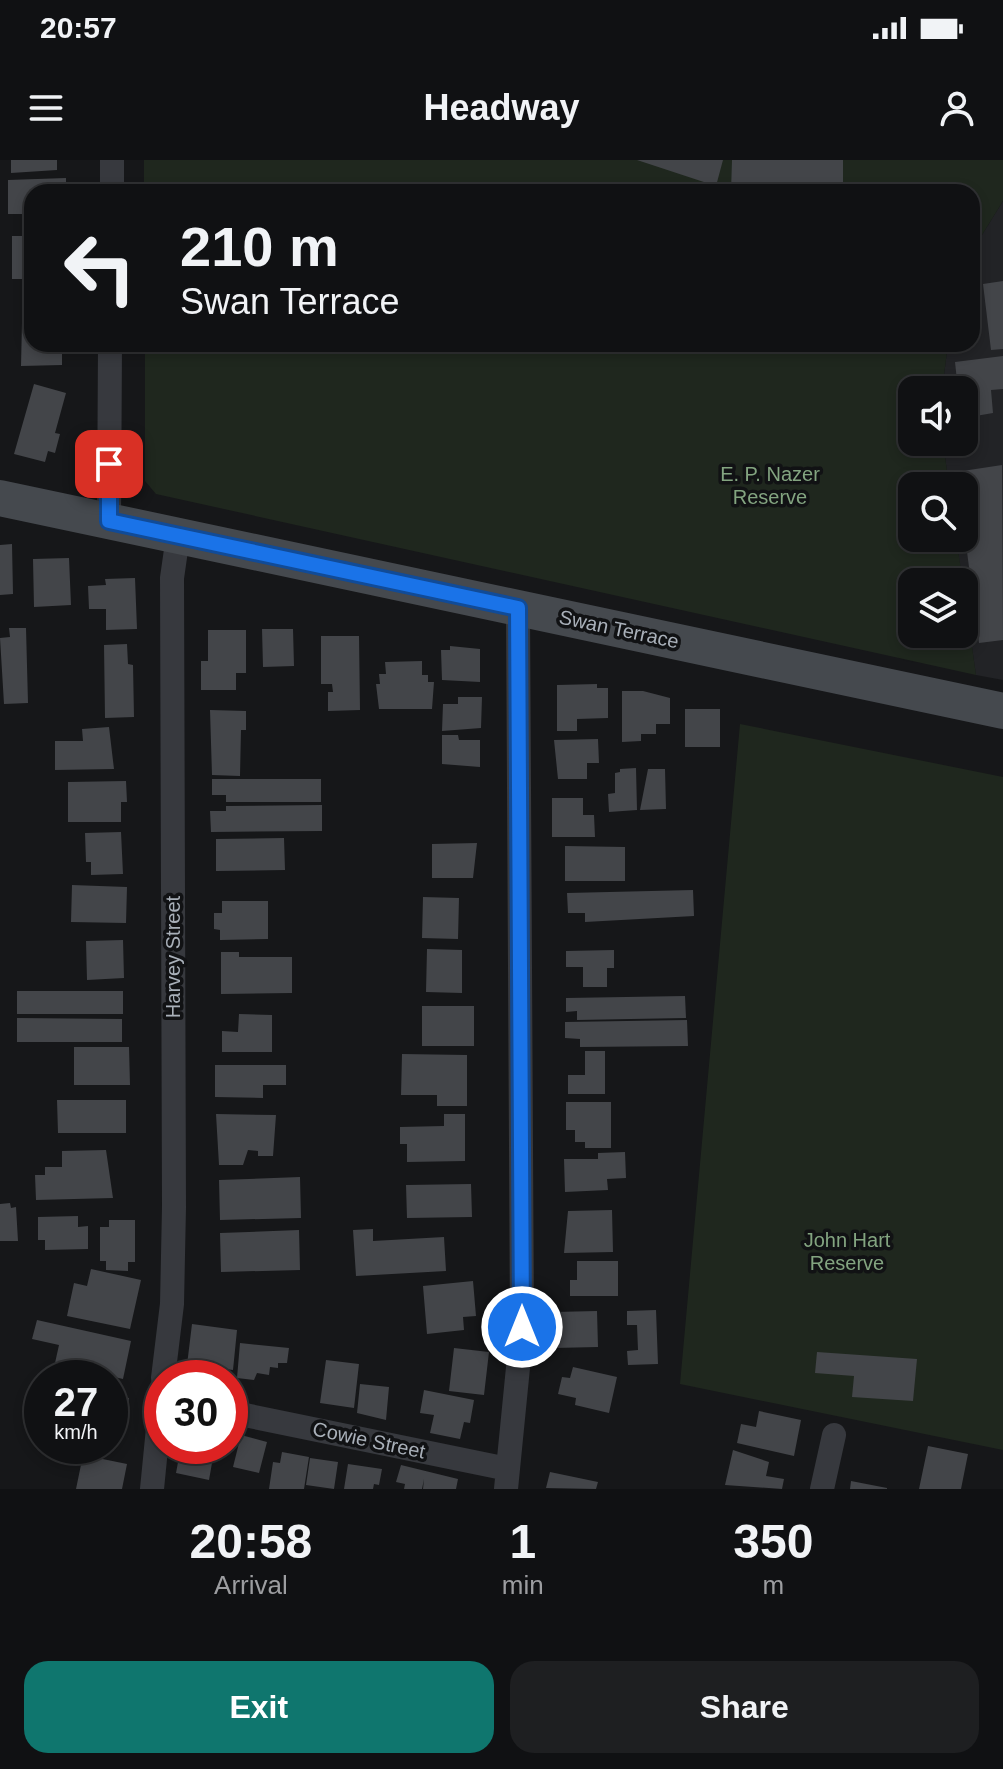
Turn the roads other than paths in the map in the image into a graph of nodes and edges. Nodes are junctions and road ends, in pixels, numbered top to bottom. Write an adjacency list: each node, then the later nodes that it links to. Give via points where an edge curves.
1 (112, 160): 2 (street)
2 (112, 184)
3 (110, 352): 5 (street)
4 (0, 498): 5 (street, Swan Terrace)
5 (109, 521): 6 (street, Swan Terrace)
6 (178, 536): 7 (street, Swan Terrace); 9 (street, Harvey Street, via 172,578 174,1207)
7 (518, 608): 8 (street, Swan Terrace); 13 (street, via 522,1327)
8 (1003, 711)
9 (165, 1360)
10 (248, 1416): 13 (street, Cowie Street)
11 (834, 1435): 15 (street)
12 (155, 1464): 14 (street)
13 (507, 1479)
14 (152, 1489)
15 (822, 1489)

